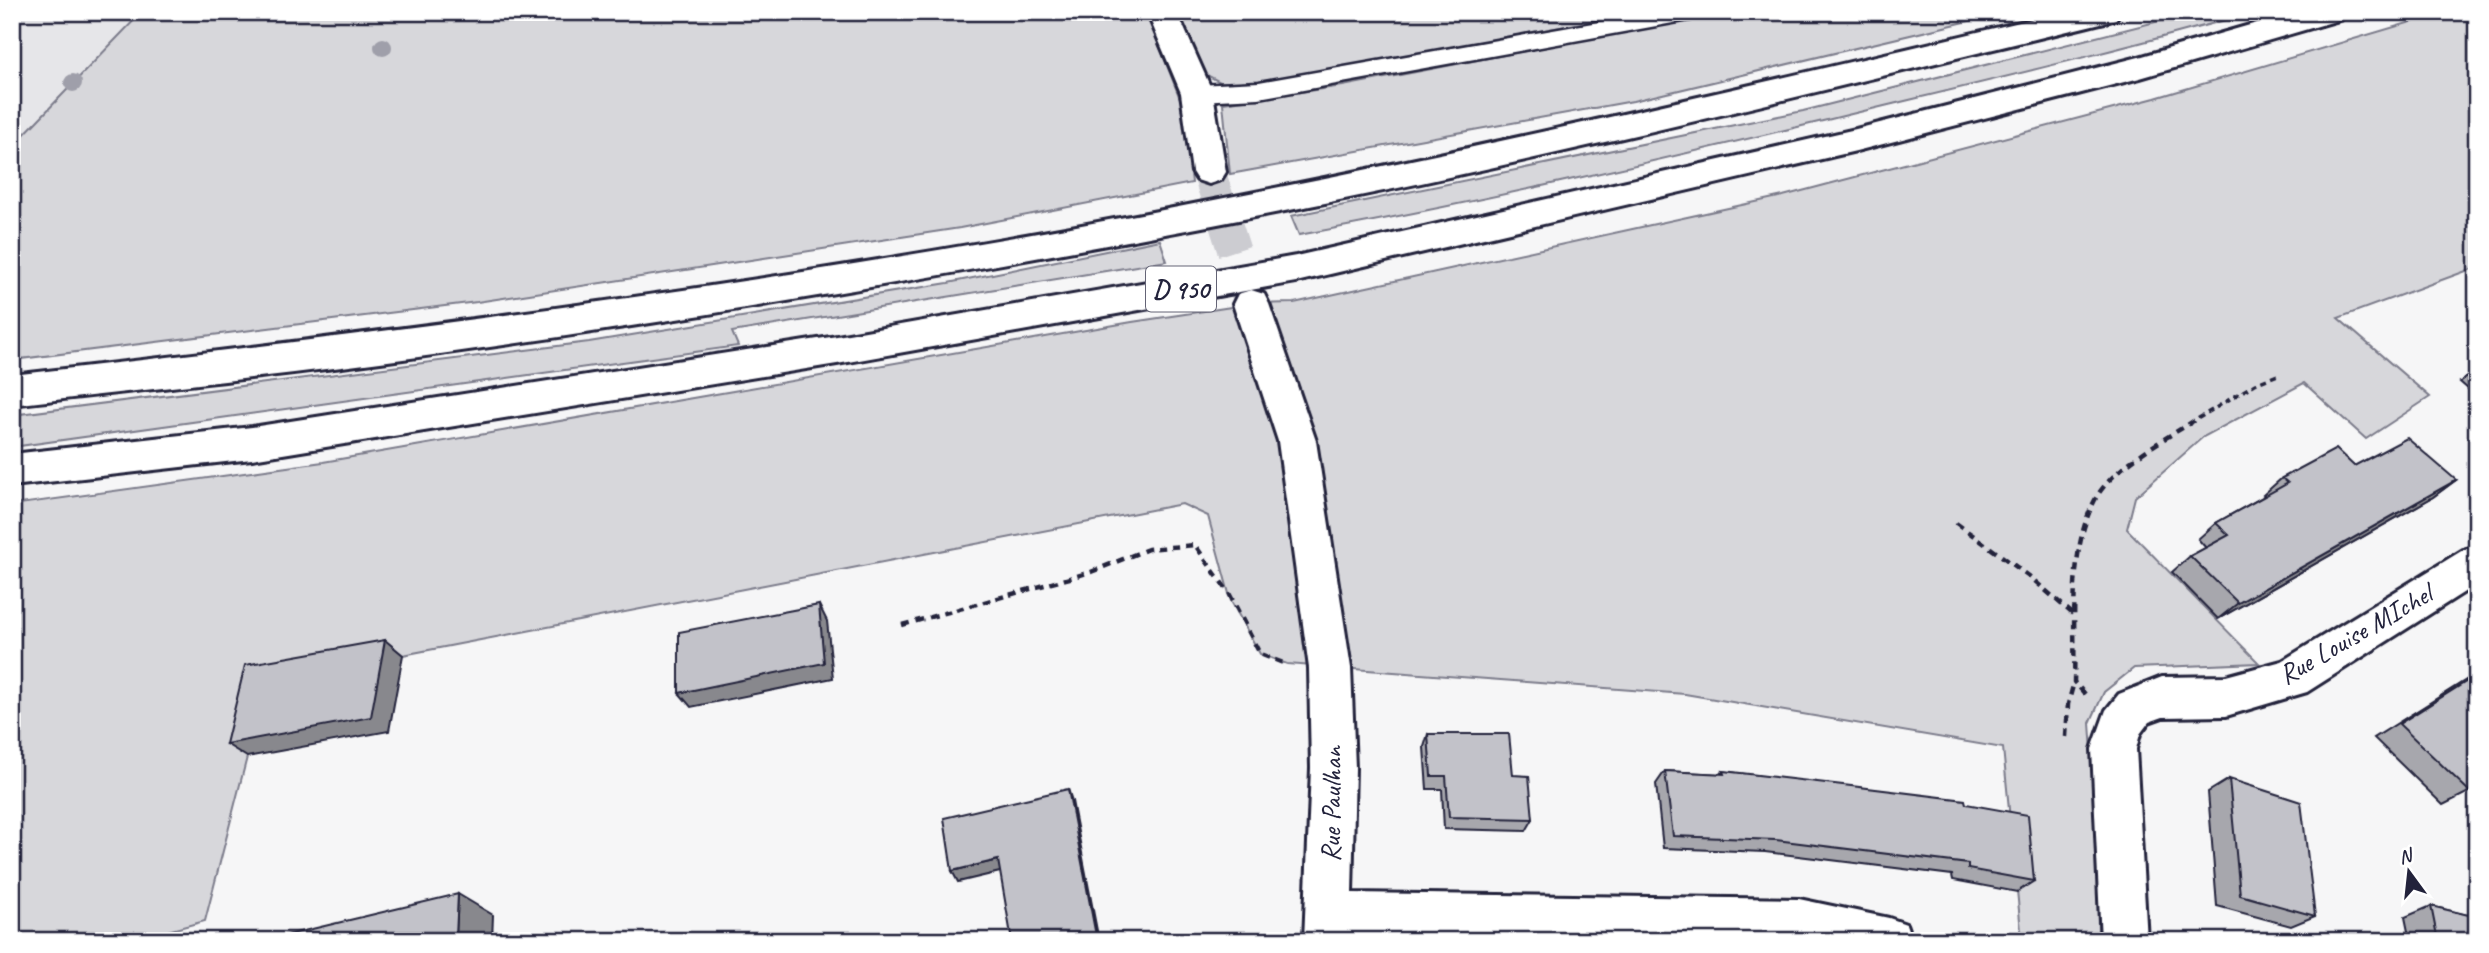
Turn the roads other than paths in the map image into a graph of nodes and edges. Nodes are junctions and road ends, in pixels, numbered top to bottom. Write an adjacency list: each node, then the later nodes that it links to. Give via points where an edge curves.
1 (1162, 12): 5 (main road)
2 (1695, 12): 5 (lane, via 1388,69 1258,90)
3 (2105, 12): 8 (main road, D 950, via 1686,113 1188,218 603,315 344,352)
4 (2331, 12): 9 (main road, D 950, via 1856,140 1296,269 837,350 252,443)
5 (1197, 93): 6 (main road)
6 (1209, 172)
7 (1251, 304): 11 (main road, Rue Paulhan, via 1297,441 1329,668 1333,768)
8 (12, 390)
9 (12, 470)
10 (2477, 562): 13 (main road, Rue Louise MIchel, via 2292,678 2226,696 2162,697 2134,708 2121,724 2114,749)
11 (1328, 927): 12 (main road, via 1365,917 1799,922)
12 (1889, 941)
13 (2124, 941)

